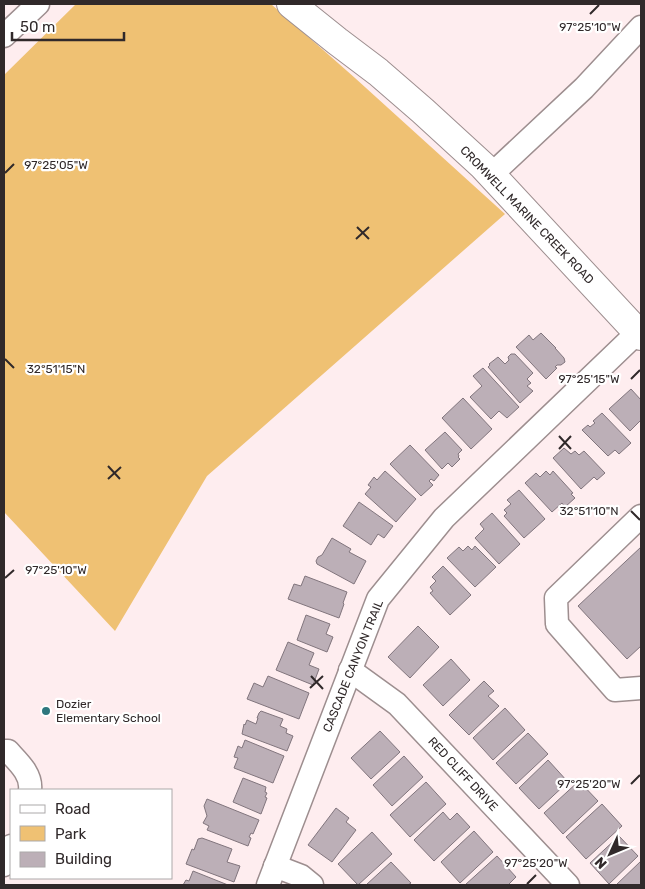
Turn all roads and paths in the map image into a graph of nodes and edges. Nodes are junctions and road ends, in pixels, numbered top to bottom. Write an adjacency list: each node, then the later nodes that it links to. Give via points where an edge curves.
1 (38, 4): 4 (street)
2 (291, 4): 5 (main road, CROMWELL MARINE CREEK ROAD, via 423,110)
3 (641, 26): 5 (street, via 584,88)
4 (4, 36)
5 (492, 175): 6 (main road, CROMWELL MARINE CREEK ROAD)
6 (640, 334): 8 (street, CASCADE CANYON TRAIL, via 444,518 378,599)
7 (641, 516): 9 (street, via 556,598 558,624 615,690)
8 (350, 670): 14 (street, CASCADE CANYON TRAIL); 16 (street, RED CLIFF DRIVE, via 397,704)
9 (641, 688)
10 (4, 751): 11 (street, via 8,751 24,768)
11 (30, 789)
12 (10, 849): 13 (street)
13 (4, 865)
14 (272, 876): 15 (street, via 301,876)
15 (312, 885)
16 (568, 885)

